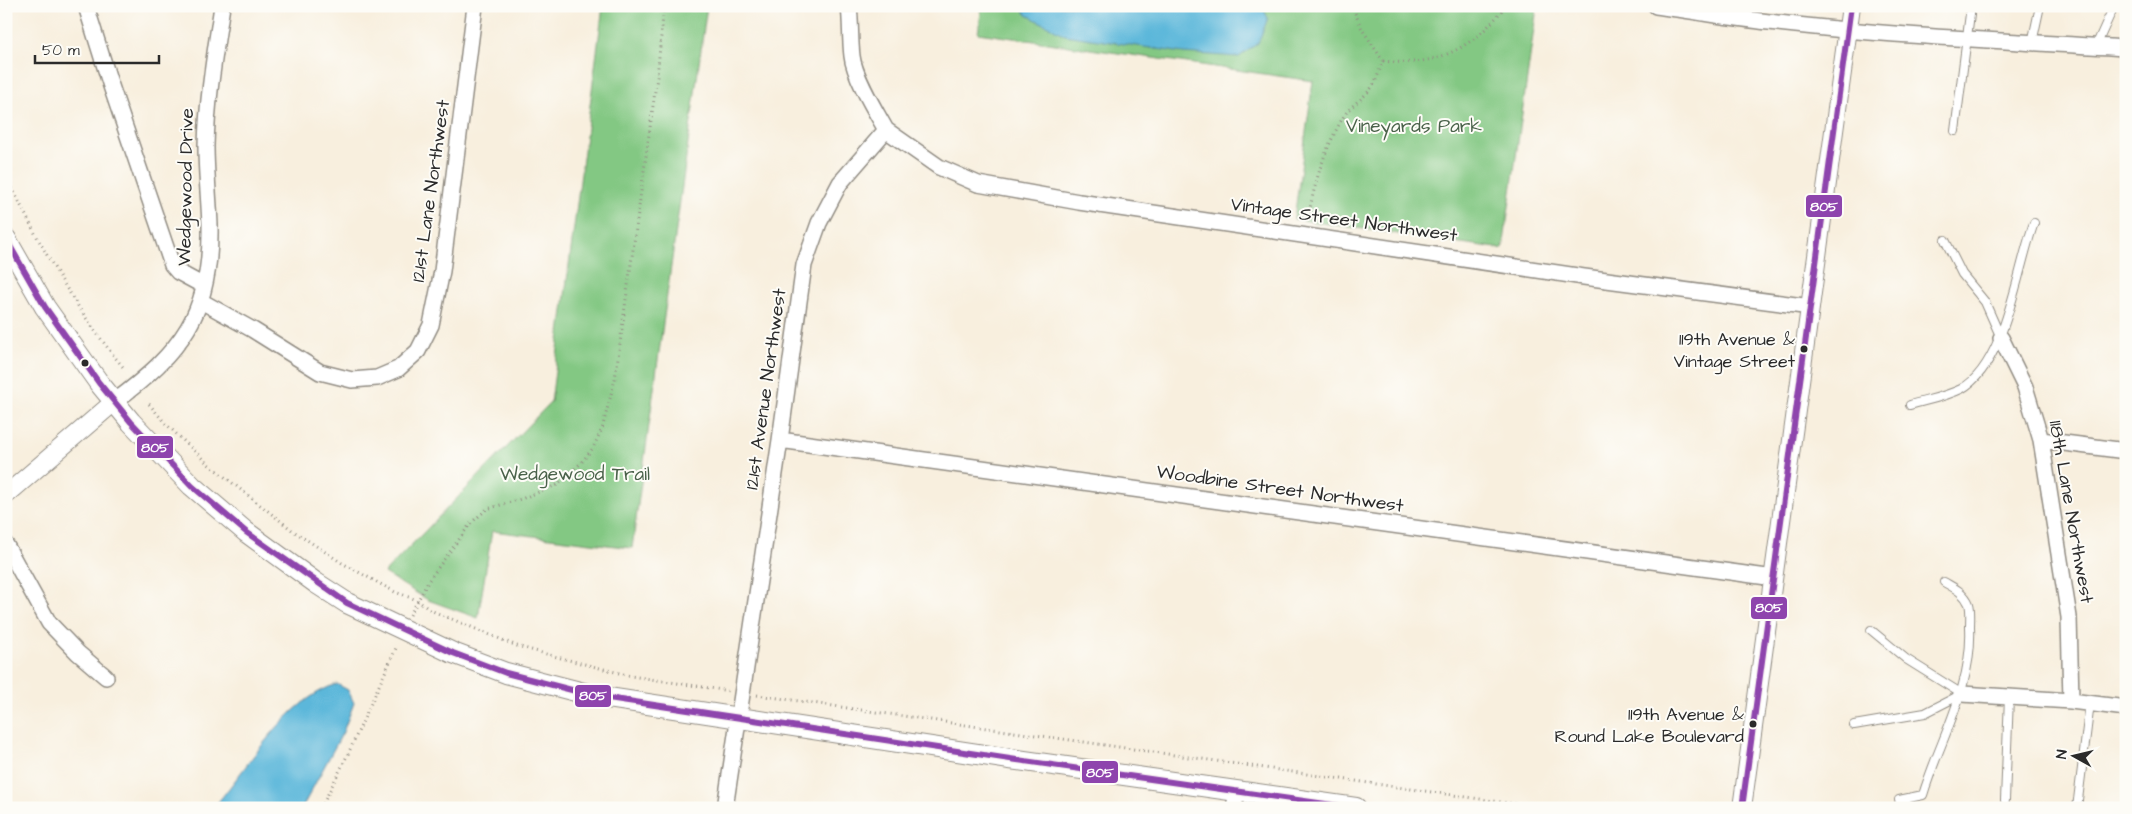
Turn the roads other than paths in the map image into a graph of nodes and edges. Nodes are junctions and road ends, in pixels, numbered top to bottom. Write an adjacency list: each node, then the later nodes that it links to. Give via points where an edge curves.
1 (86, 6): 20 (street, via 172,264 178,272)
2 (222, 6): 20 (street, Wedgewood Drive, via 206,129 210,228)
3 (474, 6): 21 (street, 121st Lane Northwest, via 442,271 431,325 418,351 398,369 377,378 352,380 320,372)
4 (849, 6): 15 (street, via 852,58 869,100)
5 (1656, 6): 10 (street)
6 (1851, 6): 10 (street)
7 (1971, 6): 11 (lane)
8 (2040, 6): 12 (lane)
9 (2114, 6): 13 (lane)
10 (1848, 29): 11 (street); 22 (street)
11 (1968, 38): 12 (street); 16 (lane)
12 (2032, 42): 13 (street)
13 (2096, 46): 14 (street)
14 (2126, 48)
15 (886, 130): 22 (street, Vintage Street Northwest, via 939,166 978,184 1584,277); 26 (street, 121st Avenue Northwest, via 840,183 819,223 804,265)
16 (1955, 131)
17 (2034, 223): 23 (lane)
18 (6, 239): 24 (main road, via 45,307)
19 (1945, 240): 23 (lane, via 1962,274 1985,302)
20 (204, 286): 21 (street, Wedgewood Drive)
21 (201, 301): 24 (street, Wedgewood Drive, via 184,336 172,351)
22 (1811, 307): 31 (street)
23 (2001, 338): 25 (lane, via 1983,369 1963,388); 27 (street, 118th Lane Northwest, via 2025,387)
24 (114, 402): 29 (street, Wedgewood Drive); 40 (main road, via 192,486 282,559 348,602 453,653 506,673 595,696)
25 (1910, 405)
26 (780, 440): 31 (street, Woodbine Street Northwest); 40 (street, 121st Avenue Northwest)
27 (2041, 440): 28 (street); 37 (street, 118th Lane Northwest, via 2069,617)
28 (2126, 451)
29 (6, 495)
30 (6, 545): 34 (street, via 49,623)
31 (1774, 578): 47 (street)
32 (1944, 582): 35 (lane, via 1962,593 1970,605 1971,645)
33 (1871, 630): 35 (lane, via 1906,659)
34 (106, 677)
35 (1962, 694): 36 (street); 41 (lane, via 1925,713); 43 (lane, via 1923,795)
36 (2009, 697): 37 (street); 44 (lane)
37 (2070, 701): 38 (street)
38 (2090, 703): 39 (street); 48 (lane)
39 (2126, 708)
40 (738, 719): 42 (main road); 45 (street, 121st Avenue Northwest)
41 (1854, 725)
42 (1236, 799): 46 (main road)
43 (1899, 800)
44 (2005, 800)
45 (725, 808)
46 (1356, 808)
47 (1742, 808)
48 (2077, 808)

